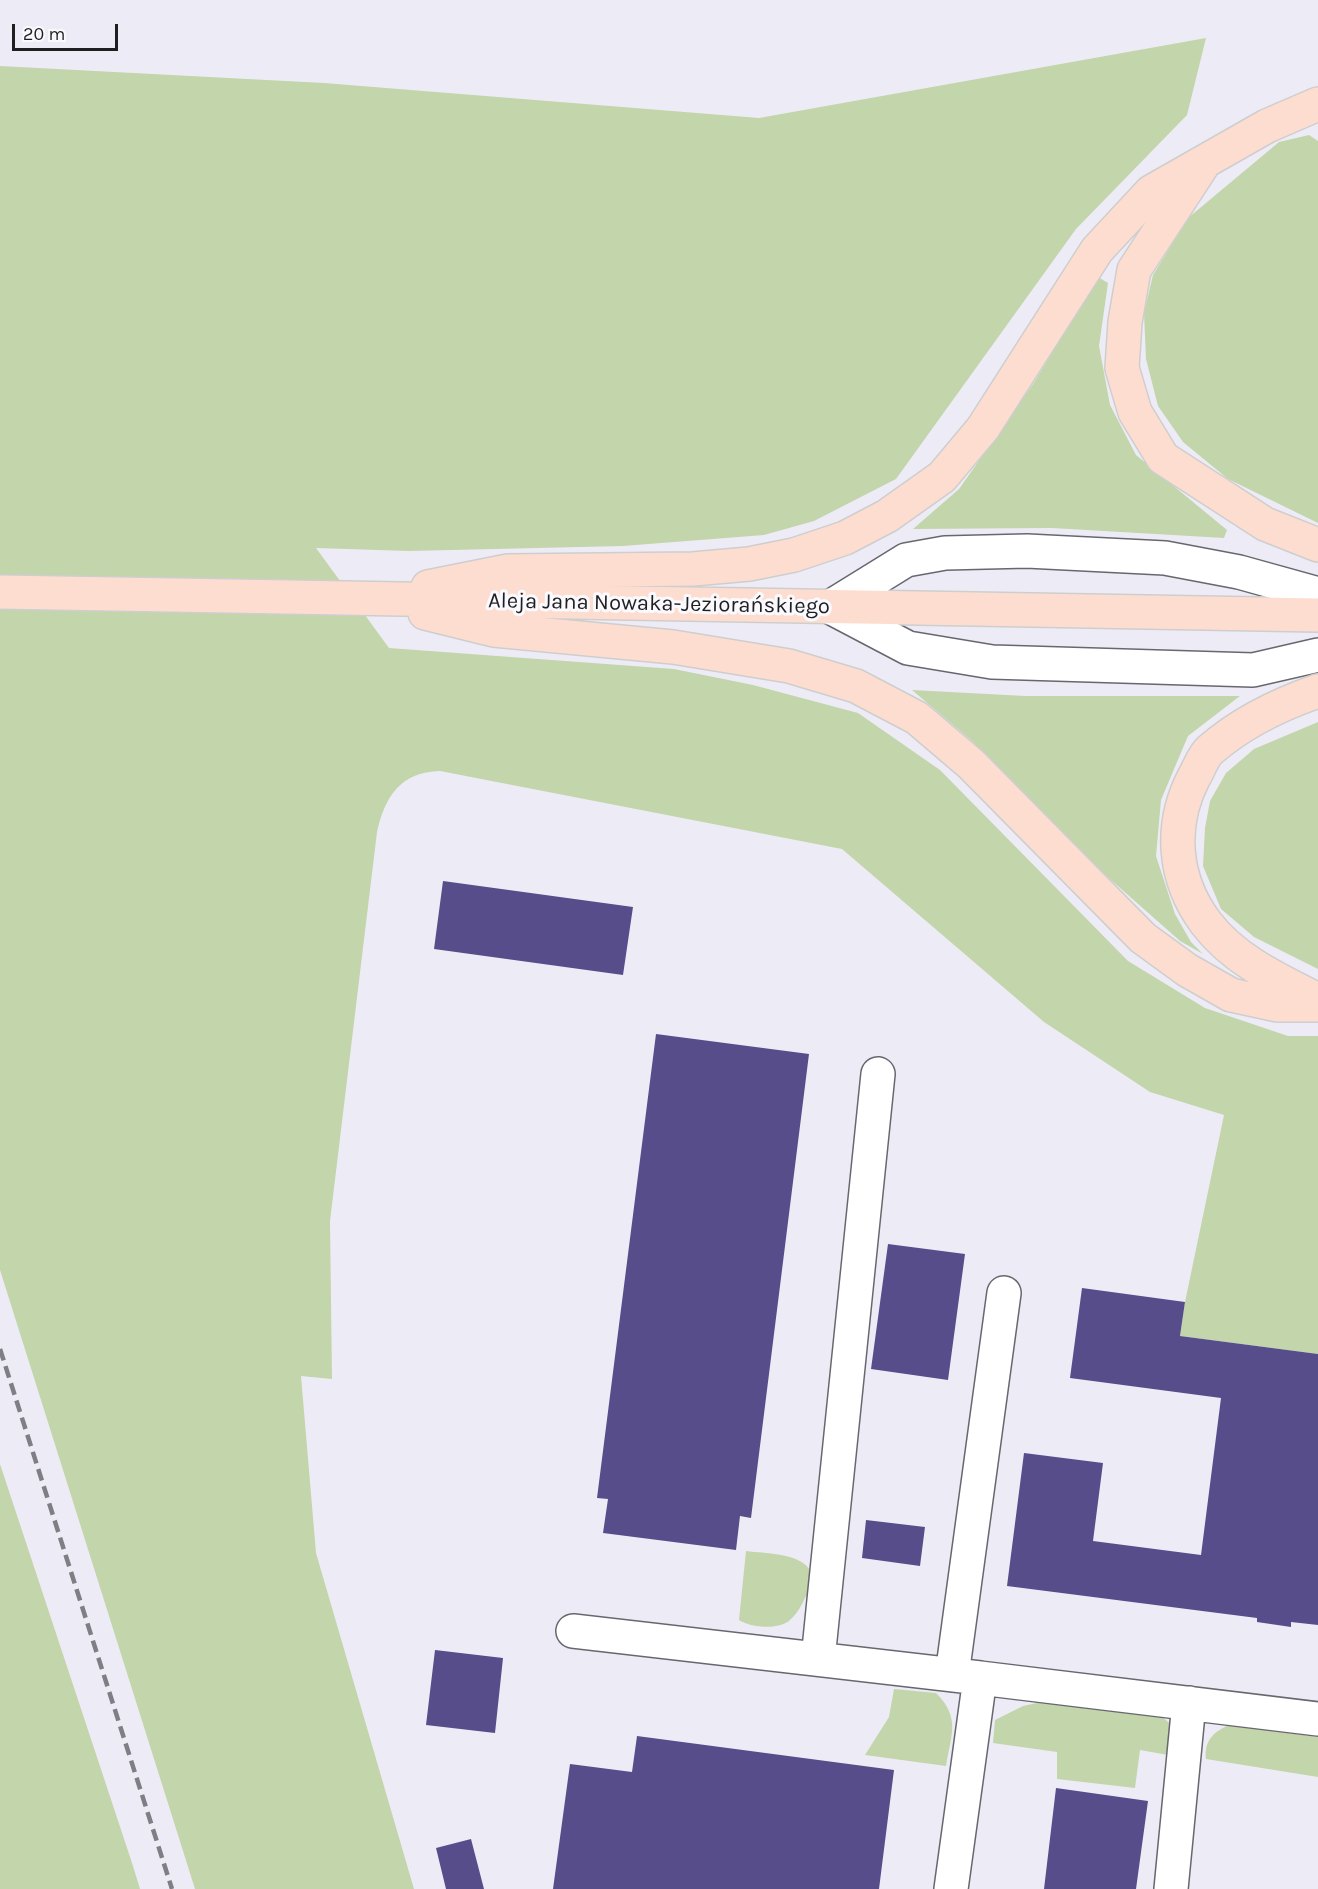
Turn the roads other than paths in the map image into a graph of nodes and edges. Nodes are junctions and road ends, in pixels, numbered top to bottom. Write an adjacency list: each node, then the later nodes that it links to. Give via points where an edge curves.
1 (1318, 104): 2 (main road)
2 (1208, 157): 3 (main road, via 1134,270 1125,322 1125,379 1135,412 1163,458 1265,524); 6 (main road, via 1151,192 1097,250 983,428 942,477 876,522 804,552 749,564 693,569 508,571)
3 (1318, 545)
4 (8, 592): 6 (main road, Aleja Jana Nowaka-Jeziorańskiego)
5 (1318, 594): 7 (lane, via 1239,572 1165,558 1027,551 945,553 906,560)
6 (368, 599): 7 (main road, Aleja Jana Nowaka-Jeziorańskiego); 12 (main road, via 494,630 673,647 789,666 856,686 917,718 971,764 1143,938 1187,970 1231,995 1277,1005)
7 (830, 607): 8 (main road, Aleja Jana Nowaka-Jeziorańskiego); 9 (lane, via 908,648 992,662 1253,670)
8 (1318, 615)
9 (1318, 655)
10 (1318, 691): 11 (main road, via 1283,704 1208,751 1182,800 1177,833 1181,871 1207,924 1232,950 1267,974)
11 (1318, 1000)
12 (1318, 1005)
13 (878, 1074): 16 (lane)
14 (1004, 1293): 17 (lane)
15 (573, 1631): 16 (lane)
16 (818, 1659): 17 (lane)
17 (966, 1676): 18 (lane); 20 (lane)
18 (1189, 1703): 19 (lane); 21 (lane)
19 (1318, 1719)
20 (951, 1889)
21 (1171, 1889)

